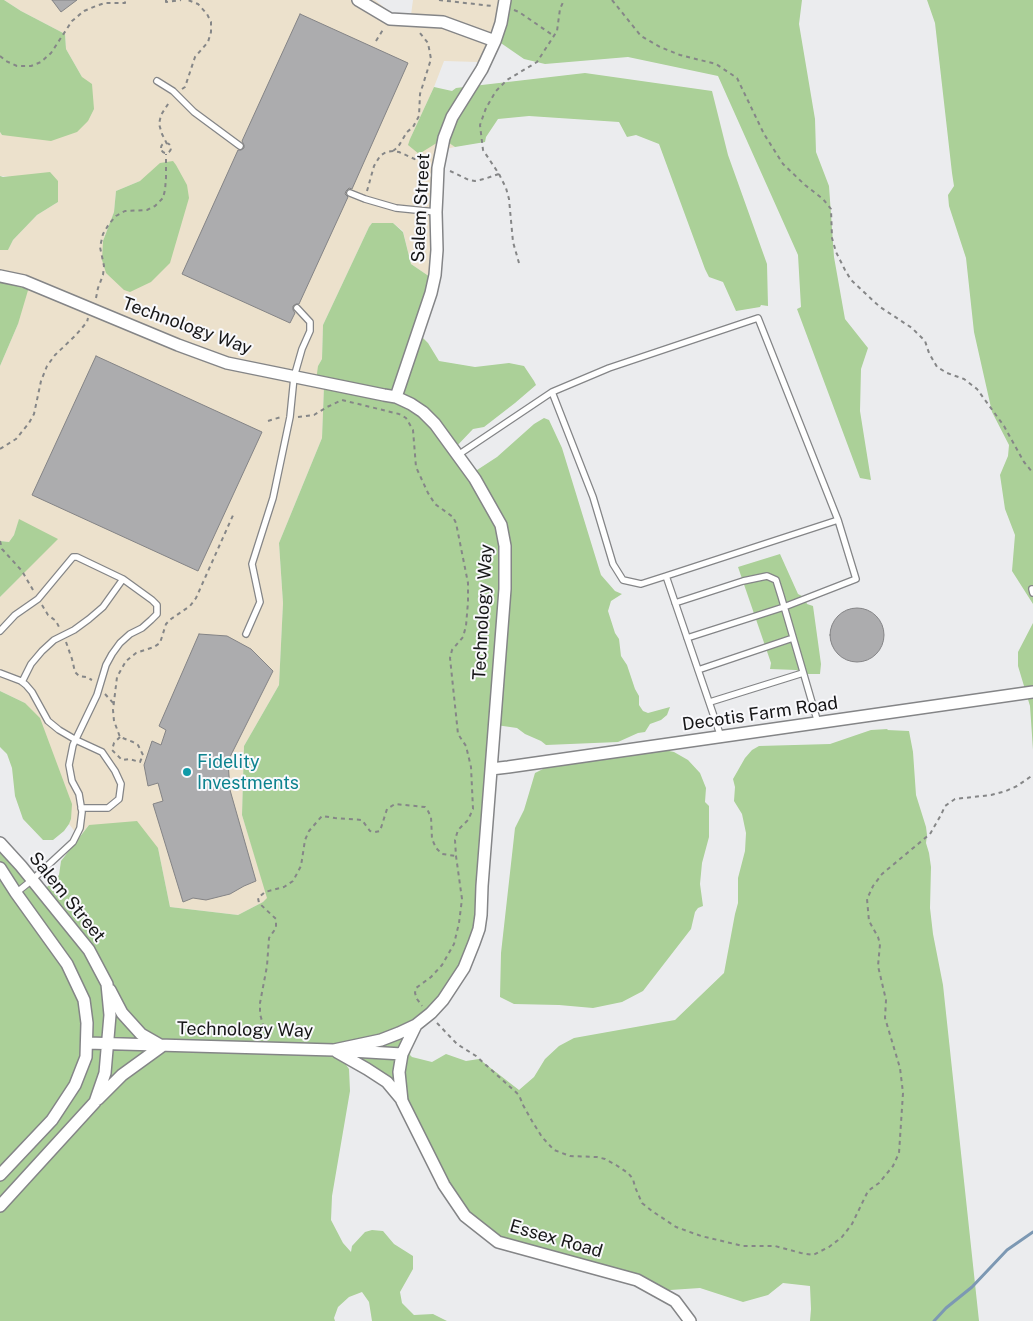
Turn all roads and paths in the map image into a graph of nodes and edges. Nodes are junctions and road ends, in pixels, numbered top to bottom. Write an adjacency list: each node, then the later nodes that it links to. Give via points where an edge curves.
1 (125, 0): 13 (path, via 125,3 106,3 84,11 72,21 41,62 18,66)
2 (166, 0): 3 (path)
3 (181, 0)
4 (188, 0): 15 (path, via 198,4 206,14 211,22 211,32 208,42 195,57 185,86)
5 (358, 0): 12 (street, via 390,19 443,22)
6 (505, 0): 12 (street, Salem Street)
7 (564, 0): 20 (path, via 557,31 537,62 507,80 486,108 480,125 483,150)
8 (612, 0): 33 (path, via 640,36 680,55 716,64 736,78 783,164 831,209 832,238 851,280 880,307 912,328 925,341 938,367 977,389)
9 (385, 27): 11 (path)
10 (417, 30): 18 (path, via 428,43 431,59 420,94 417,122)
11 (376, 41)
12 (495, 42): 19 (street, Salem Street, via 452,116)
13 (0, 56)
14 (157, 81): 15 (lane)
15 (177, 95): 16 (path, via 161,115 159,124); 17 (lane, via 194,112)
16 (167, 144): 16 (path, via 161,146 166,154 171,149)
17 (240, 146)
18 (393, 151): 19 (path); 22 (path, via 386,152 377,160)
19 (438, 168): 20 (path, via 475,181); 23 (street, Salem Street)
20 (499, 174): 24 (path, via 509,199 513,242)
21 (350, 193): 22 (lane)
22 (365, 199): 23 (lane, via 396,208)
23 (436, 212): 29 (street, Salem Street, via 438,250 435,275)
24 (519, 262)
25 (0, 276): 27 (street, Technology Way, via 24,281 227,364)
26 (297, 308): 27 (lane, via 310,322 310,331)
27 (294, 377): 29 (street, Technology Way); 30 (lane)
28 (552, 392): 32 (lane); 35 (lane, via 609,368 758,318); 37 (lane, via 593,497 613,564 623,580 641,584)
29 (396, 398): 32 (street, Technology Way, via 411,404 436,424)
30 (290, 417): 31 (path); 43 (lane, via 273,498 252,564 260,602); 63 (path, via 314,415 342,400 406,418 413,430 416,467 428,493 456,524 468,583 468,602 463,637 452,650 450,658 458,734 466,746 471,767 472,809 468,820 458,830)
31 (268, 421)
32 (458, 455): 59 (street, Technology Way, via 502,525 505,546 505,589)
33 (1033, 473)
34 (234, 513): 54 (path, via 196,598 166,624 160,643 126,661 117,677)
35 (838, 520): 37 (lane); 41 (lane, via 856,579)
36 (0, 541): 39 (path, via 2,549 22,571)
37 (666, 576): 40 (lane)
38 (122, 579): 39 (lane, via 72,557); 44 (lane, via 104,607); 51 (lane, via 157,605 157,614 116,649 106,665)
39 (38, 599): 42 (lane, via 15,614); 44 (path)
40 (675, 604): 41 (lane, via 767,576 776,580); 45 (lane)
41 (784, 606): 45 (lane); 46 (lane)
42 (0, 632)
43 (246, 634)
44 (63, 635): 50 (lane, via 42,651); 51 (path, via 75,672)
45 (687, 638): 47 (lane)
46 (793, 638): 47 (lane); 49 (lane)
47 (698, 670): 53 (lane)
48 (0, 673): 50 (lane)
49 (803, 673): 53 (lane); 55 (lane)
50 (22, 682): 58 (lane, via 32,692 48,721)
51 (100, 688): 54 (path); 58 (lane)
52 (1033, 692): 55 (street, Decotis Farm Road)
53 (710, 702): 57 (lane)
54 (114, 704): 56 (path, via 114,721)
55 (818, 723): 57 (street, Decotis Farm Road)
56 (120, 737): 56 (path, via 138,746 143,755 140,762 122,760 112,750)
57 (722, 737): 59 (street, Decotis Farm Road)
58 (76, 740): 61 (lane, via 69,765); 61 (lane, via 102,752 121,784 119,798 108,808)
59 (491, 769): 68 (street, Technology Way, via 479,929 464,968 443,1000)
60 (1033, 775): 68 (path, via 1006,791 955,800 945,806 930,834 882,874 867,899 869,921 880,944 878,966 886,1000 885,1018 900,1068 899,1153 893,1166 868,1191 842,1237 813,1255 775,1246 743,1246 676,1226 642,1203 634,1179 616,1165 605,1159 570,1156 554,1150 542,1137 519,1095 476,1056 457,1044)
61 (82, 808): 65 (lane, via 80,828 73,842)
62 (0, 843): 65 (street, Salem Street)
63 (456, 856): 68 (path, via 462,899 454,944 442,965 416,988 415,993); 70 (path, via 442,854 436,848 432,839 431,816 425,807 395,804 387,809 380,831 375,832 370,831 362,820 322,816 309,831 301,866 293,881 258,898 276,919 276,928 269,938 260,1003)
64 (0, 868): 66 (street, Salem Street)
65 (32, 880): 66 (lane); 67 (street, Salem Street, via 89,950)
66 (16, 893): 71 (street, Salem Street, via 68,964 84,1000)
67 (107, 984): 72 (street, Salem Street); 73 (street, via 122,1012 140,1034)
68 (429, 1014): 69 (street, Technology Way)
69 (416, 1025): 74 (street, via 381,1040); 75 (street, Essex Road)
70 (266, 1035)
71 (87, 1043): 72 (street, Technology Way); 78 (street, Salem Street, via 86,1057 75,1085 57,1113)
72 (109, 1044): 73 (street, Technology Way); 77 (street, Salem Street, via 106,1073)
73 (162, 1046): 74 (street, Technology Way); 77 (street, via 122,1075)
74 (334, 1050): 75 (street, Technology Way); 76 (street, via 387,1082)
75 (402, 1054): 76 (street, Essex Road, via 399,1072)
76 (402, 1100): 80 (street, Essex Road, via 444,1186 465,1216 498,1242 637,1280 675,1301)
77 (95, 1102): 79 (street, Salem Street)
78 (0, 1175)
79 (0, 1206)
80 (690, 1321)

